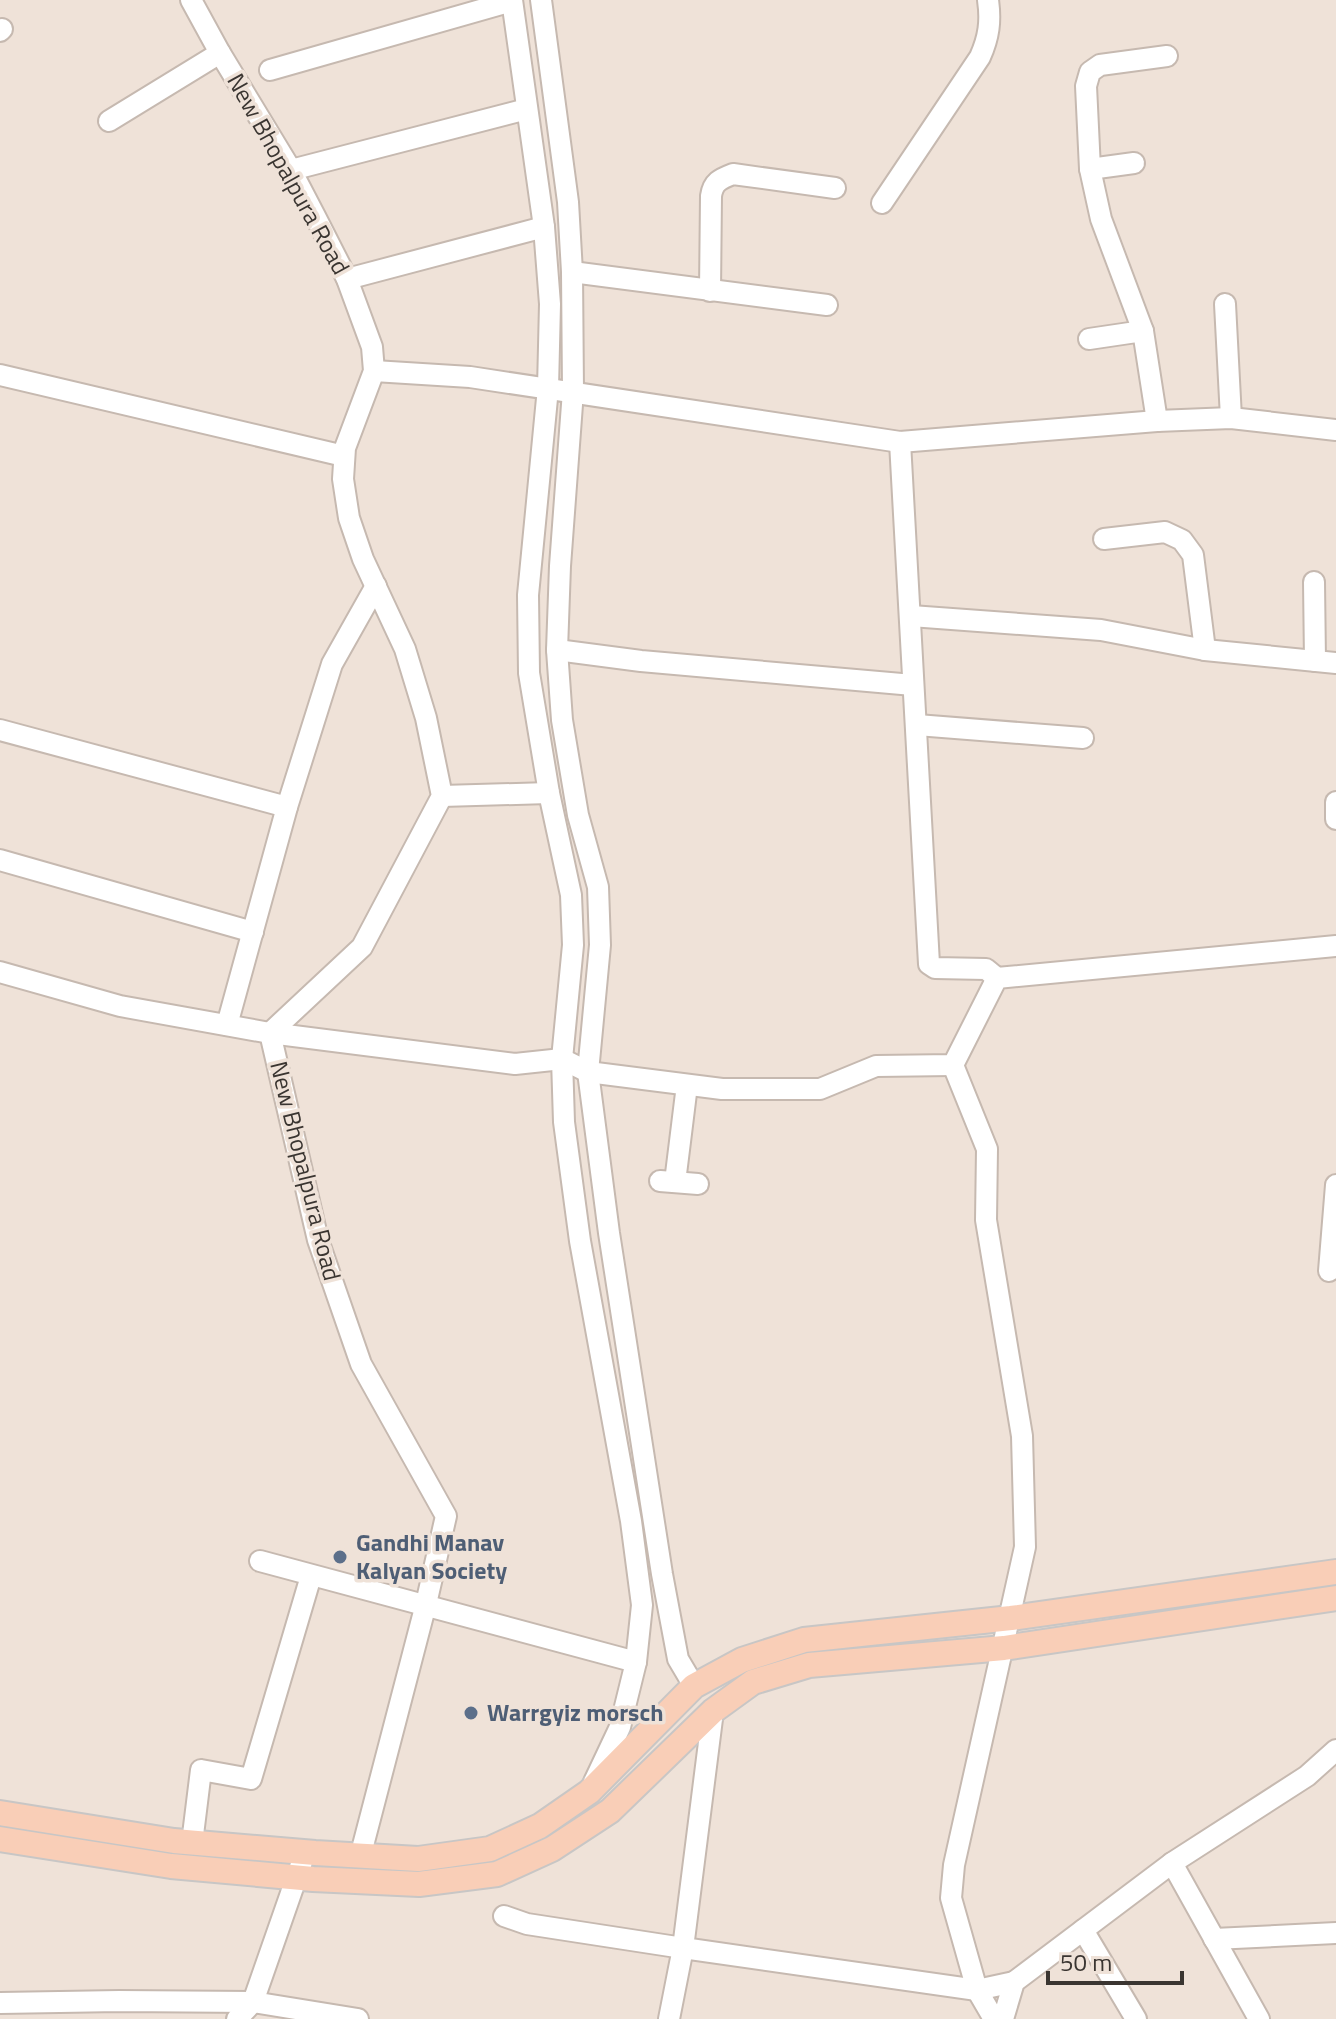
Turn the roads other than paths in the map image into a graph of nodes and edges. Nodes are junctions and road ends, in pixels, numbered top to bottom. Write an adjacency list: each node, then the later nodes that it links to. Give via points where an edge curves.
1 (191, 0): 5 (street, New Bhopalpura Road)
2 (512, 0): 7 (street); 8 (street)
3 (541, 0): 16 (street)
4 (988, 0): 14 (street, via 988,40 980,57)
5 (220, 53): 9 (street); 12 (street, New Bhopalpura Road)
6 (1167, 56): 11 (street, via 1100,65 1090,72)
7 (270, 70)
8 (527, 109): 12 (street); 15 (street)
9 (109, 121)
10 (1134, 163): 11 (street)
11 (1090, 169): 21 (street, via 1101,219)
12 (291, 170): 17 (street, New Bhopalpura Road)
13 (835, 188): 18 (street, via 733,174 720,179 711,196)
14 (882, 203)
15 (544, 227): 17 (street); 25 (street, via 550,304)
16 (572, 272): 18 (street); 26 (street)
17 (347, 279): 23 (street, New Bhopalpura Road, via 372,347)
18 (710, 291): 20 (street)
19 (1225, 304): 27 (street)
20 (827, 305)
21 (1143, 331): 22 (street); 28 (street)
22 (1089, 339)
23 (374, 371): 25 (street); 31 (street)
24 (0, 375): 31 (street)
25 (548, 388): 26 (street); 44 (street, via 528,595 529,673)
26 (573, 391): 30 (street); 36 (street)
27 (1231, 418): 28 (street); 29 (street)
28 (1157, 421): 30 (street)
29 (1336, 430)
30 (900, 442): 35 (street)
31 (344, 456): 34 (street, via 349,518)
32 (1104, 539): 37 (street, via 1165,532 1182,540 1193,555)
33 (1314, 582): 38 (street)
34 (376, 586): 45 (street, via 405,649); 47 (street, via 332,664)
35 (911, 616): 37 (street, via 1101,630); 40 (street)
36 (557, 650): 40 (street); 58 (street, via 578,815 598,887 600,945)
37 (1205, 650): 38 (street)
38 (1315, 661): 39 (street)
39 (1336, 663)
40 (913, 685): 41 (street)
41 (917, 725): 43 (street); 53 (street, via 929,964 986,969)
42 (0, 730): 47 (street)
43 (1083, 738)
44 (549, 793): 45 (street); 56 (street, via 571,895 573,945)
45 (442, 796): 55 (street, New Bhopalpura Road, via 362,947)
46 (1336, 802): 48 (street)
47 (287, 807): 50 (street)
48 (1336, 819)
49 (0, 860): 50 (street)
50 (253, 932): 54 (street)
51 (1336, 946): 53 (street)
52 (0, 972): 54 (street, via 120,1006)
53 (997, 978): 57 (street)
54 (227, 1025): 55 (street)
55 (270, 1033): 56 (street, via 515,1064); 67 (street, New Bhopalpura Road, via 318,1240 361,1364 446,1516)
56 (562, 1059): 58 (street); 70 (street, via 564,1122 580,1241 642,1605)
57 (953, 1065): 59 (street, via 876,1066 820,1089); 68 (street, via 987,1149 986,1220 1022,1436 1025,1547)
58 (588, 1072): 59 (street); 71 (street, via 662,1574 678,1659)
59 (687, 1085): 60 (street, via 667,1181)
60 (698, 1184)
61 (1336, 1185): 62 (street)
62 (1329, 1271)
63 (260, 1561): 65 (street)
64 (1336, 1572): 68 (main road)
65 (311, 1576): 67 (street); 77 (street, via 251,1779 201,1770)
66 (1336, 1598): 69 (main road)
67 (426, 1604): 70 (street); 79 (street, New Bhopalpura Road)
68 (1011, 1618): 69 (street); 71 (main road, via 804,1640 742,1660)
69 (1004, 1648): 72 (main road, via 809,1665 753,1682); 88 (street, via 951,1898)
70 (636, 1662): 74 (street, via 620,1727)
71 (694, 1686): 74 (main road)
72 (713, 1711): 81 (main road, via 610,1811 552,1849 497,1874 419,1884); 86 (street)
73 (1336, 1750): 80 (street, via 1307,1776)
74 (589, 1792): 79 (main road, via 540,1826 490,1849 418,1859)
75 (0, 1813): 77 (main road)
76 (0, 1839): 81 (main road, via 171,1866)
77 (192, 1843): 78 (main road)
78 (305, 1853): 79 (main road); 81 (street)
79 (360, 1857)
80 (1172, 1863): 83 (street); 85 (street)
81 (296, 1877): 89 (street)
82 (504, 1916): 86 (street)
83 (1083, 1930): 87 (street); 96 (street)
84 (1336, 1933): 85 (street)
85 (1214, 1939): 97 (street)
86 (683, 1948): 88 (street); 93 (street)
87 (1014, 1982): 88 (street); 95 (street)
88 (977, 1990): 94 (street)
89 (253, 2002): 90 (street); 91 (street); 92 (street)
90 (0, 2003)
91 (237, 2019)
92 (358, 2019)
93 (669, 2019)
94 (994, 2019)
95 (1003, 2019)
96 (1136, 2019)
97 (1259, 2019)

